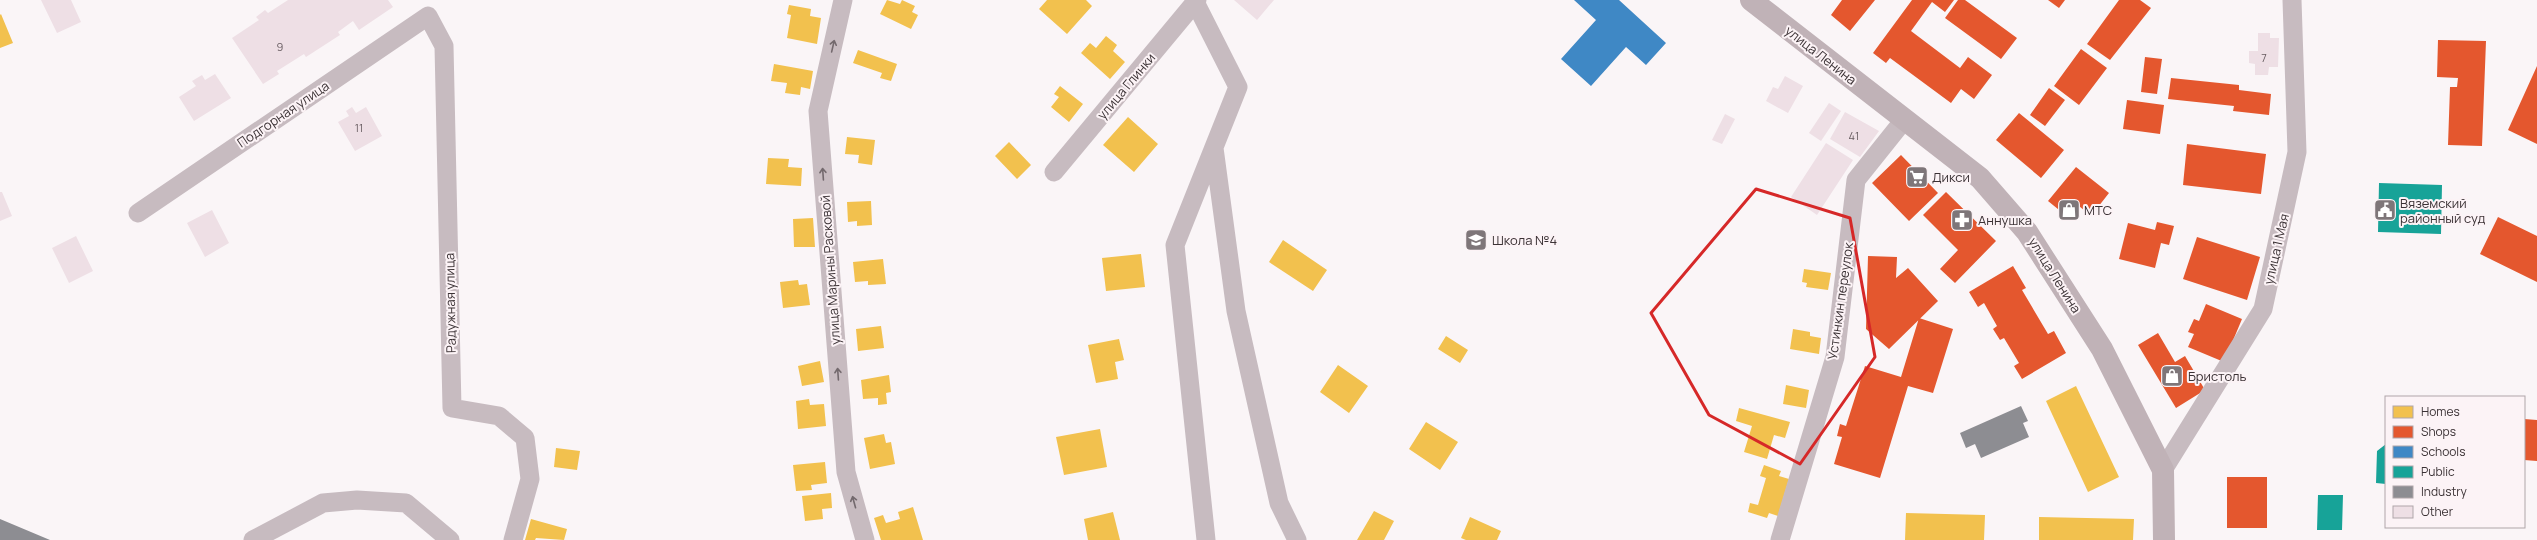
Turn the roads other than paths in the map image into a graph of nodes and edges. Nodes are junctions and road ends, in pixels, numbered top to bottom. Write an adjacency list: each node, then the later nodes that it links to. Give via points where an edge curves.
1 (843, 0): 14 (street, улица Марины Расковой, one-way to 1, via 846,472 818,111)
2 (1751, 0): 6 (main road, улица Ленина)
3 (2292, 0): 10 (street, улица 1 Мая, via 2297,152 2262,309)
4 (1196, 1): 7 (street, via 1238,87); 8 (street, улица Глинки)
5 (428, 16): 9 (street, Подгорная улица); 13 (street, Радужная улица, via 444,46 452,408 499,416 525,438 530,479)
6 (1904, 120): 10 (main road, улица Ленина, via 1980,178 2027,232 2102,349); 17 (street, Устинкин переулок, via 1856,180 1834,356)
7 (1214, 147): 15 (street, via 1175,245); 16 (street, via 1236,311 1279,503)
8 (1054, 172)
9 (138, 213)
10 (2163, 470): 18 (main road, улица Ленина)
11 (253, 540): 12 (street, via 323,503 357,500 406,504)
12 (450, 540)
13 (513, 540)
14 (865, 540)
15 (1206, 540)
16 (1297, 540)
17 (1780, 540)
18 (2164, 540)

